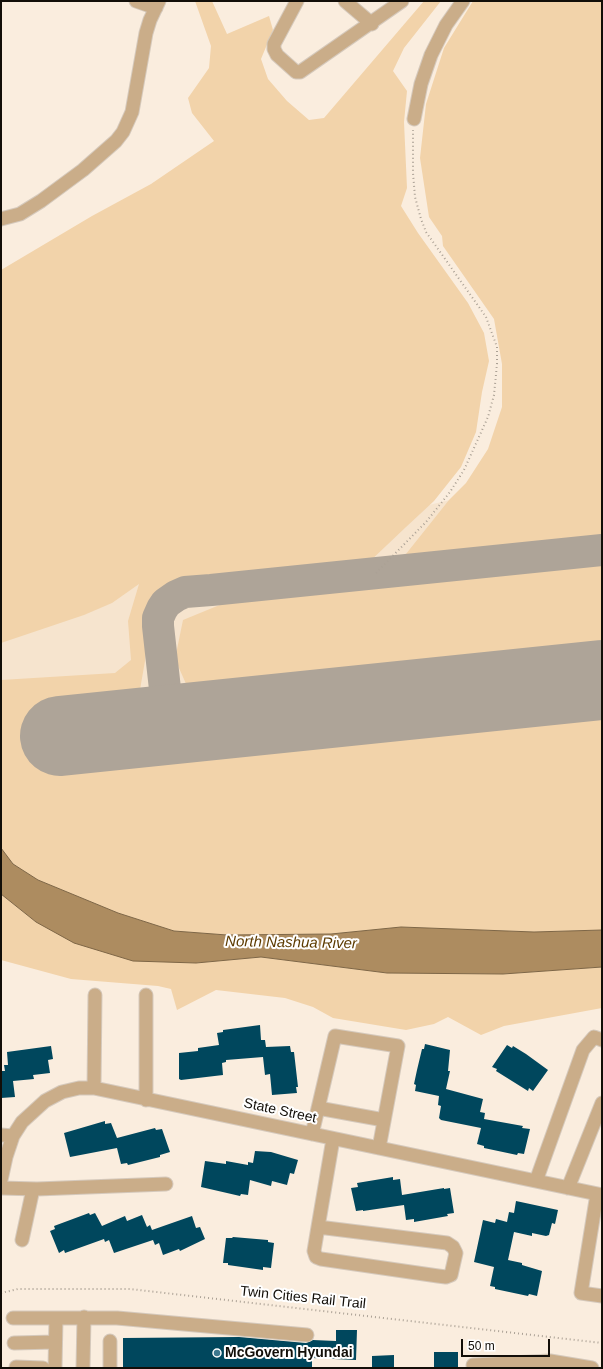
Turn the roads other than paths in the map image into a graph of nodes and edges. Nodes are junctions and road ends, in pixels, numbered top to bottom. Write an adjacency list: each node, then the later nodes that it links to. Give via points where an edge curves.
1 (136, 1): 6 (street)
2 (297, 1): 7 (street, via 274,44 277,55 296,72 306,69)
3 (345, 1): 7 (street)
4 (402, 1): 7 (street)
5 (463, 1): 8 (street, via 446,25 431,54 421,84)
6 (158, 4): 9 (street, via 146,33 132,112 123,132 83,170 41,201 20,214)
7 (372, 24)
8 (414, 119)
9 (1, 219)
10 (95, 995): 13 (street)
11 (146, 995): 14 (street)
12 (602, 1040): 23 (street, via 594,1037 583,1050)
13 (94, 1088): 14 (street, State Street); 19 (street, State Street, via 62,1092 45,1101)
14 (146, 1100): 18 (street, State Street)
15 (602, 1104): 26 (street)
16 (318, 1108): 17 (street); 17 (street, via 335,1036 398,1046); 18 (street)
17 (384, 1120): 21 (street)
18 (312, 1134): 20 (street, State Street)
19 (7, 1135): 22 (street, State Street)
20 (333, 1139): 21 (street, State Street); 29 (street)
21 (379, 1148): 23 (street, State Street)
22 (1, 1180)
23 (536, 1181): 26 (street, State Street)
24 (166, 1184): 27 (street)
25 (1, 1188): 27 (street)
26 (568, 1188): 28 (street, State Street)
27 (33, 1189): 30 (street)
28 (599, 1194): 31 (street, via 581,1293)
29 (318, 1227): 29 (street, via 314,1252 316,1257 321,1259 438,1276 450,1275 456,1253 447,1243)
30 (22, 1240)
31 (602, 1296)
32 (84, 1317): 34 (street); 35 (street); 44 (street)
33 (13, 1318): 34 (street)
34 (56, 1318): 37 (street)
35 (307, 1335)
36 (110, 1341): 45 (street)
37 (55, 1342): 38 (street); 43 (street)
38 (14, 1343)
39 (473, 1365): 40 (street)
40 (502, 1365): 46 (street, via 550,1361)
41 (16, 1367): 42 (street)
42 (43, 1368)
43 (55, 1368)
44 (82, 1368)
45 (110, 1368)
46 (592, 1368)

